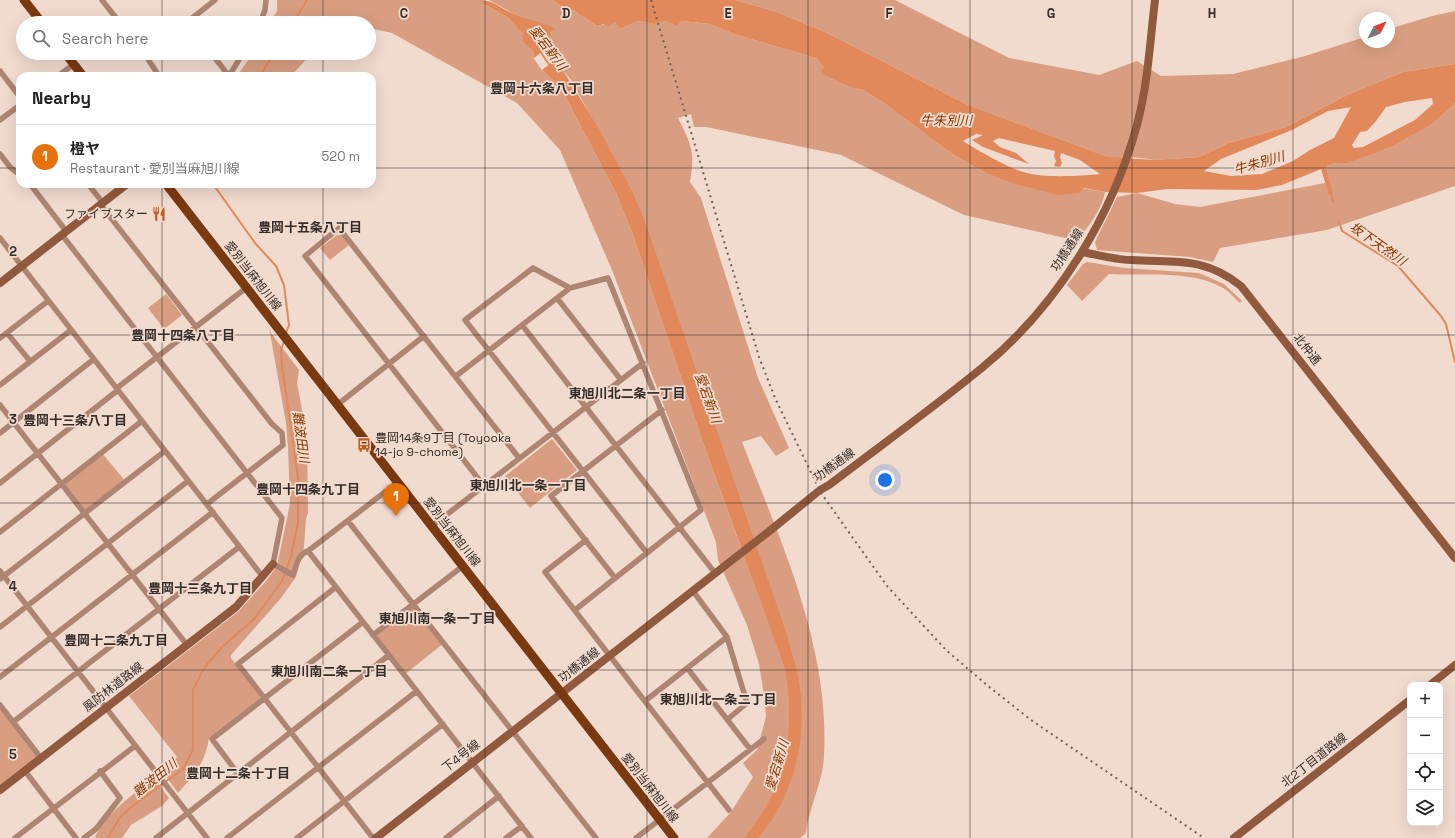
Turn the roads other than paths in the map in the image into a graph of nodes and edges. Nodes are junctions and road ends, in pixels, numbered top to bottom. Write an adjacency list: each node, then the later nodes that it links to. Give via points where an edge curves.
1 (24, 0): 6 (main road)
2 (102, 0): 7 (street)
3 (266, 0): 9 (street)
4 (1155, 0): 33 (street, 功橋通線, via 1144,90 1137,124 1114,190)
5 (212, 1): 8 (street)
6 (37, 16)
7 (114, 16)
8 (194, 16)
9 (263, 16)
10 (69, 60): 16 (street)
11 (71, 60): 17 (main road)
12 (149, 60): 18 (street)
13 (216, 60): 19 (street)
14 (239, 60): 20 (street)
15 (0, 71): 21 (street)
16 (61, 72)
17 (80, 72)
18 (156, 72)
19 (226, 72)
20 (231, 72)
21 (16, 92)
22 (16, 108): 23 (street)
23 (0, 120)
24 (0, 154): 25 (street)
25 (16, 172)
26 (33, 188): 31 (street)
27 (91, 188): 30 (street)
28 (122, 188): 30 (street)
29 (169, 188): 36 (main road, 愛別当麻旭川線)
30 (102, 203): 31 (street); 41 (street)
31 (64, 233): 34 (street); 47 (street)
32 (0, 238): 34 (street)
33 (1083, 252): 87 (street, 北仲通, via 1129,260 1197,264 1220,271 1241,286); 90 (street, 功橋通線, via 1034,316 983,367)
34 (22, 266): 35 (street); 39 (street)
35 (0, 283)
36 (246, 288): 41 (street); 57 (main road, 愛別当麻旭川線)
37 (570, 288): 38 (street); 46 (street, via 533,268 465,320); 50 (street, via 608,278)
38 (557, 298): 40 (street); 53 (street)
39 (48, 300): 42 (street); 43 (street)
40 (522, 325): 46 (street); 58 (street)
41 (196, 327): 47 (street); 69 (street, via 272,424 282,433 282,445)
42 (71, 330): 48 (street); 49 (street)
43 (7, 333): 45 (street); 49 (street)
44 (424, 336): 51 (street); 51 (street, via 339,228 305,256); 52 (street)
45 (0, 338)
46 (489, 351): 52 (street); 62 (street)
47 (156, 357): 55 (street); 69 (street)
48 (94, 360): 55 (street); 61 (street)
49 (30, 361): 54 (street)
50 (643, 363): 53 (street); 59 (street)
51 (389, 364): 57 (street); 74 (street)
52 (456, 376): 67 (street)
53 (621, 380): 58 (street)
54 (0, 385)
55 (117, 389): 60 (street); 66 (street)
56 (0, 405): 61 (street)
57 (337, 405): 71 (main road, 愛別当麻旭川線)
58 (586, 408): 62 (street); 64 (street)
59 (662, 410): 64 (street); 80 (street, via 701,510)
60 (142, 421): 65 (street); 73 (street)
61 (14, 422): 63 (street); 66 (street)
62 (553, 432): 67 (street); 68 (street)
63 (0, 433)
64 (616, 445): 68 (street); 80 (street)
65 (165, 451): 70 (street); 77 (street)
66 (38, 453): 72 (street); 73 (street)
67 (519, 458): 74 (street)
68 (583, 471): 82 (street, via 551,496); 86 (street)
69 (248, 474): 75 (street); 88 (street, via 282,518)
70 (188, 481): 75 (street); 83 (street)
71 (398, 482): 78 (street); 79 (main road, 愛別当麻旭川線)
72 (0, 483)
73 (61, 484): 77 (street); 81 (street)
74 (484, 486): 79 (street)
75 (207, 504): 76 (street)
76 (213, 512): 84 (street); 91 (street)
77 (85, 514): 83 (street); 92 (street)
78 (348, 521): 85 (street); 97 (street)
79 (432, 526): 89 (main road, 愛別当麻旭川線)
80 (680, 527): 86 (street); 90 (street)
81 (0, 532)
82 (586, 540): 94 (street); 100 (street, via 545,572)
83 (108, 544): 91 (street); 98 (street)
84 (239, 546): 93 (street); 99 (street)
85 (308, 551): 88 (street, via 300,557 293,575); 95 (street)
86 (647, 553): 94 (street)
87 (1455, 558)
88 (276, 565): 93 (street, 風防林道路線)
89 (463, 566): 97 (street); 115 (main road, 愛別当麻旭川線)
90 (715, 573): 96 (street, 功橋通線)
91 (132, 574): 99 (street); 104 (street)
92 (1, 575): 98 (street)
93 (263, 577): 106 (street, 風防林道路線, via 236,607)
94 (615, 578): 100 (street)
95 (336, 587): 101 (street); 116 (street, via 238,664)
96 (693, 591): 105 (street); 108 (street, 功橋通線)
97 (413, 603): 103 (street); 125 (street)
98 (27, 606): 102 (street); 104 (street)
99 (158, 609): 106 (street); 111 (street)
100 (575, 610): 108 (street)
101 (363, 622): 103 (street); 116 (street)
102 (0, 627)
103 (373, 635): 107 (street)
104 (50, 637): 111 (street); 112 (street)
105 (727, 637): 110 (street); 121 (street, via 747,703)
106 (187, 645): 120 (street, 風防林道路線)
107 (389, 655): 114 (street); 124 (street)
108 (610, 656): 115 (street, 功橋通線); 117 (street)
109 (1455, 665): 113 (street)
110 (688, 668): 117 (street); 121 (street)
111 (78, 672): 120 (street); 122 (street)
112 (0, 677)
113 (1434, 682)
114 (416, 691): 123 (street); 131 (street)
115 (562, 694): 125 (street, 下4号線); 142 (main road, 愛別当麻旭川線)
116 (264, 698): 124 (street); 134 (street, via 212,739)
117 (645, 701): 135 (street)
118 (1407, 702): 158 (street, 北2丁目道路線)
119 (0, 705): 122 (street)
120 (106, 708): 127 (street); 129 (street, 風防林道路線)
121 (728, 719): 128 (street)
122 (13, 722): 129 (street)
123 (443, 724): 130 (street); 138 (street)
124 (291, 732): 131 (street); 134 (street)
125 (513, 732): 130 (street, 下4号線); 155 (street)
126 (764, 739): 128 (street)
127 (135, 746): 133 (street); 141 (street)
128 (750, 749): 135 (street)
129 (41, 758): 132 (street, 風防林道路線)
130 (473, 763): 137 (street); 151 (street, 下4号線)
131 (319, 767): 138 (street); 149 (street)
132 (25, 771): 136 (street, 風防林道路線); 139 (street)
133 (100, 771): 139 (street); 146 (street, via 120,798 96,829)
134 (238, 774): 141 (street)
135 (708, 783): 140 (street); 142 (street)
136 (0, 790)
137 (499, 796): 143 (street); 152 (street)
138 (345, 801): 150 (street); 151 (street)
139 (53, 807): 144 (street); 145 (street)
140 (729, 810)
141 (188, 813): 147 (street); 148 (street)
142 (659, 820): 156 (street); 157 (main road, 愛別当麻旭川線)
143 (522, 826): 153 (street); 154 (street)
144 (15, 838)
145 (76, 838)
146 (84, 838)
147 (156, 838)
148 (207, 838)
149 (227, 838)
150 (297, 838)
151 (374, 838)
152 (446, 838)
153 (506, 838)
154 (531, 838)
155 (596, 838)
156 (636, 838)
157 (674, 838)
158 (1234, 838)

